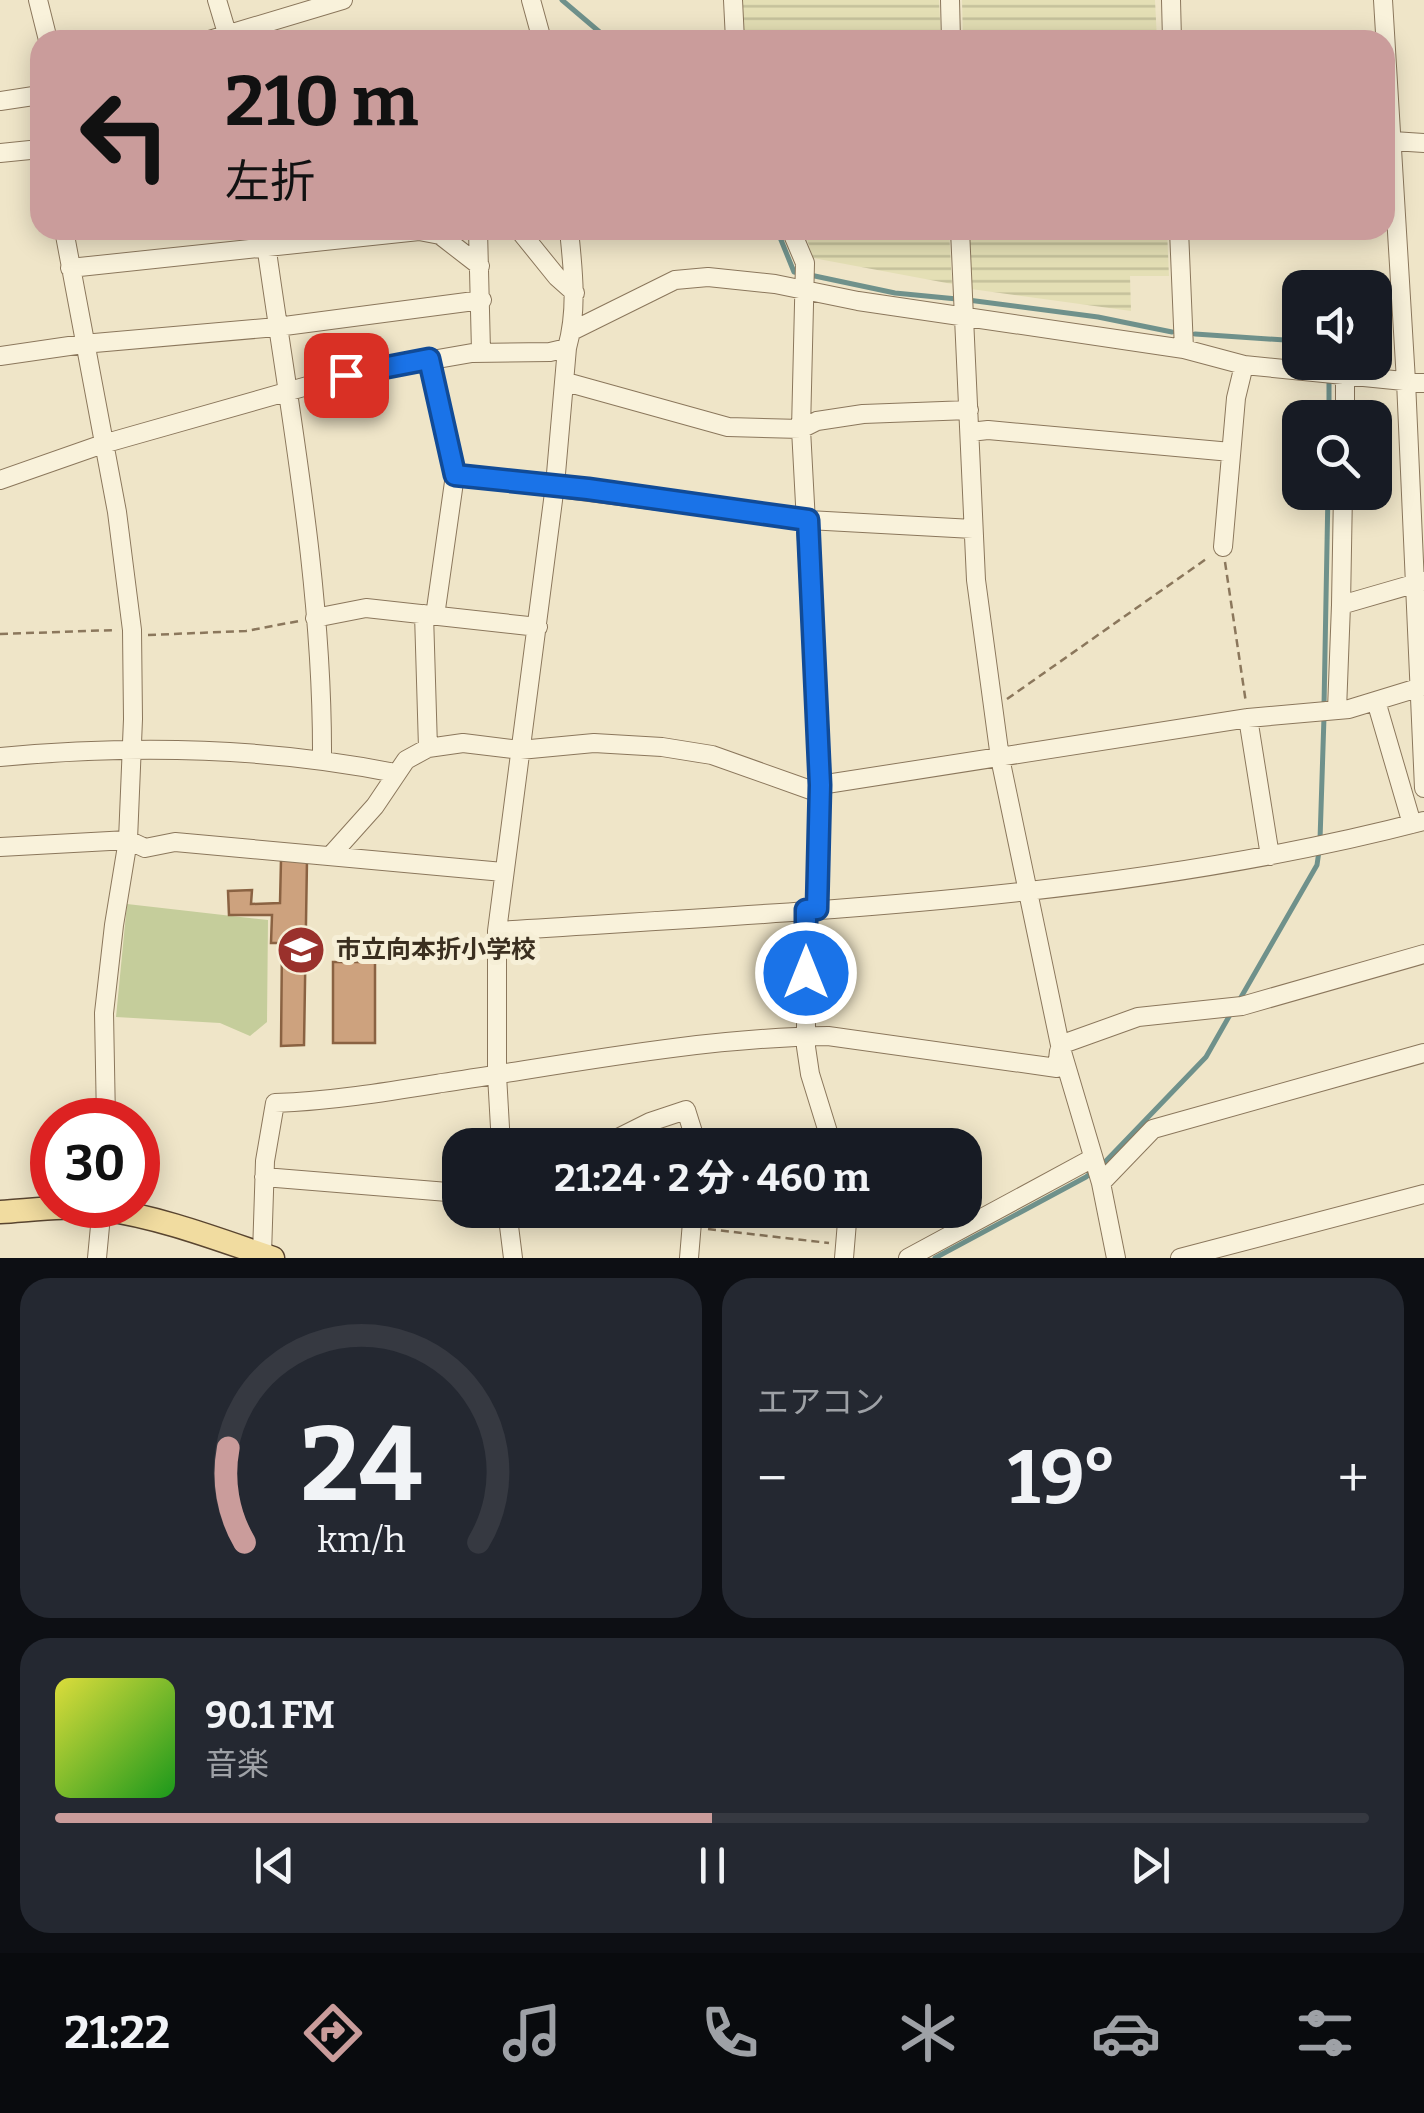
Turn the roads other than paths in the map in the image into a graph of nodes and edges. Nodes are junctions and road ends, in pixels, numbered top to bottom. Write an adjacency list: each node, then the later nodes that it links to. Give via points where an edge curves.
1 (38, 0): 10 (street)
2 (217, 0): 11 (street)
3 (344, 0): 12 (street)
4 (518, 0): 9 (street)
5 (733, 0): 13 (street)
6 (950, 0): 14 (street)
7 (1170, 0): 15 (street)
8 (1384, 0): 16 (street)
9 (533, 6)
10 (46, 30)
11 (220, 30)
12 (247, 30)
13 (734, 30)
14 (952, 30)
15 (1172, 30)
16 (1386, 30)
17 (30, 96): 18 (street)
18 (0, 101)
19 (1395, 141): 20 (street)
20 (1424, 143)
21 (30, 150): 22 (street)
22 (0, 153)
23 (1395, 163): 50 (street)
24 (66, 240): 35 (street)
25 (253, 240): 35 (street)
26 (266, 240): 40 (street)
27 (446, 240): 34 (street)
28 (479, 240): 34 (street)
29 (527, 240): 37 (street)
30 (570, 240): 37 (street)
31 (795, 240): 36 (street, via 805,263)
32 (961, 240): 39 (street)
33 (1180, 240): 43 (street)
34 (480, 266): 38 (street)
35 (70, 268): 42 (street)
36 (803, 286): 39 (street); 41 (street, via 674,280); 53 (street)
37 (575, 293): 41 (street)
38 (482, 300): 40 (street); 44 (street)
39 (964, 312): 43 (street); 52 (street)
40 (277, 327): 42 (street); 51 (street)
41 (570, 340): 44 (street, via 550,352); 49 (street)
42 (83, 344): 45 (street); 55 (street)
43 (1184, 348): 47 (street)
44 (481, 352): 46 (street)
45 (0, 356)
46 (429, 359): 51 (street); 57 (street)
47 (1244, 364): 48 (street); 56 (street)
48 (1282, 368)
49 (566, 382): 53 (street, via 728,428); 59 (street)
50 (1415, 382): 64 (street)
51 (289, 393): 55 (street); 67 (street)
52 (969, 410): 53 (street, via 864,414); 54 (street)
53 (801, 429): 61 (street)
54 (970, 432): 56 (street); 62 (street)
55 (103, 444): 58 (street); 75 (street, via 132,633)
56 (1231, 452): 63 (street)
57 (455, 475): 59 (street); 66 (street)
58 (0, 480)
59 (555, 486): 61 (street); 68 (street)
60 (1343, 510): 65 (street)
61 (808, 520): 62 (street); 81 (street)
62 (973, 528): 78 (street)
63 (1223, 547)
64 (1420, 582): 65 (street); 69 (street)
65 (1342, 606): 71 (street)
66 (430, 615): 67 (street, via 366,608); 68 (street); 73 (street)
67 (315, 618): 77 (street)
68 (538, 628): 74 (street)
69 (1422, 687): 70 (street); 80 (street)
70 (1376, 701): 71 (street); 82 (street)
71 (1329, 710): 72 (street)
72 (1248, 718): 78 (street); 86 (street)
73 (428, 748): 74 (street, via 463,743); 79 (street)
74 (520, 750): 81 (street, via 662,747 712,755); 87 (street)
75 (131, 752): 76 (street); 77 (street); 83 (street)
76 (0, 758)
77 (322, 758): 79 (street)
78 (1000, 758): 81 (street); 88 (street)
79 (395, 773): 85 (street)
80 (1424, 788)
81 (819, 789): 89 (street)
82 (1418, 823): 86 (street)
83 (128, 840): 84 (street); 85 (street, via 145,848 175,842); 96 (street, via 104,1013)
84 (0, 846)
85 (332, 854): 87 (street)
86 (1270, 856): 88 (street)
87 (502, 872): 90 (street)
88 (1026, 890): 89 (street); 93 (street)
89 (811, 910): 90 (street); 92 (street)
90 (497, 931): 95 (street)
91 (1424, 954): 93 (street, via 1233,1007 1138,1017)
92 (806, 1036): 93 (street, via 1058,1068); 95 (street); 100 (street)
93 (1060, 1045): 101 (street)
94 (1424, 1053): 101 (street, via 1154,1128)
95 (497, 1075): 97 (street); 102 (street, via 331,1101 275,1103)
96 (106, 1098)
97 (501, 1128)
98 (638, 1128): 99 (street, via 686,1110)
99 (692, 1128)
100 (827, 1128)
101 (1096, 1170): 115 (street); 116 (street)
102 (264, 1177): 103 (street); 111 (street)
103 (442, 1192)
104 (1424, 1194): 117 (street)
105 (30, 1210): 106 (main road)
106 (0, 1212)
107 (160, 1222): 111 (main road)
108 (100, 1228): 112 (street)
109 (510, 1228): 113 (street)
110 (691, 1228): 114 (street)
111 (268, 1256)
112 (97, 1258)
113 (514, 1258)
114 (689, 1258)
115 (908, 1258)
116 (1116, 1258)
117 (1180, 1258)

